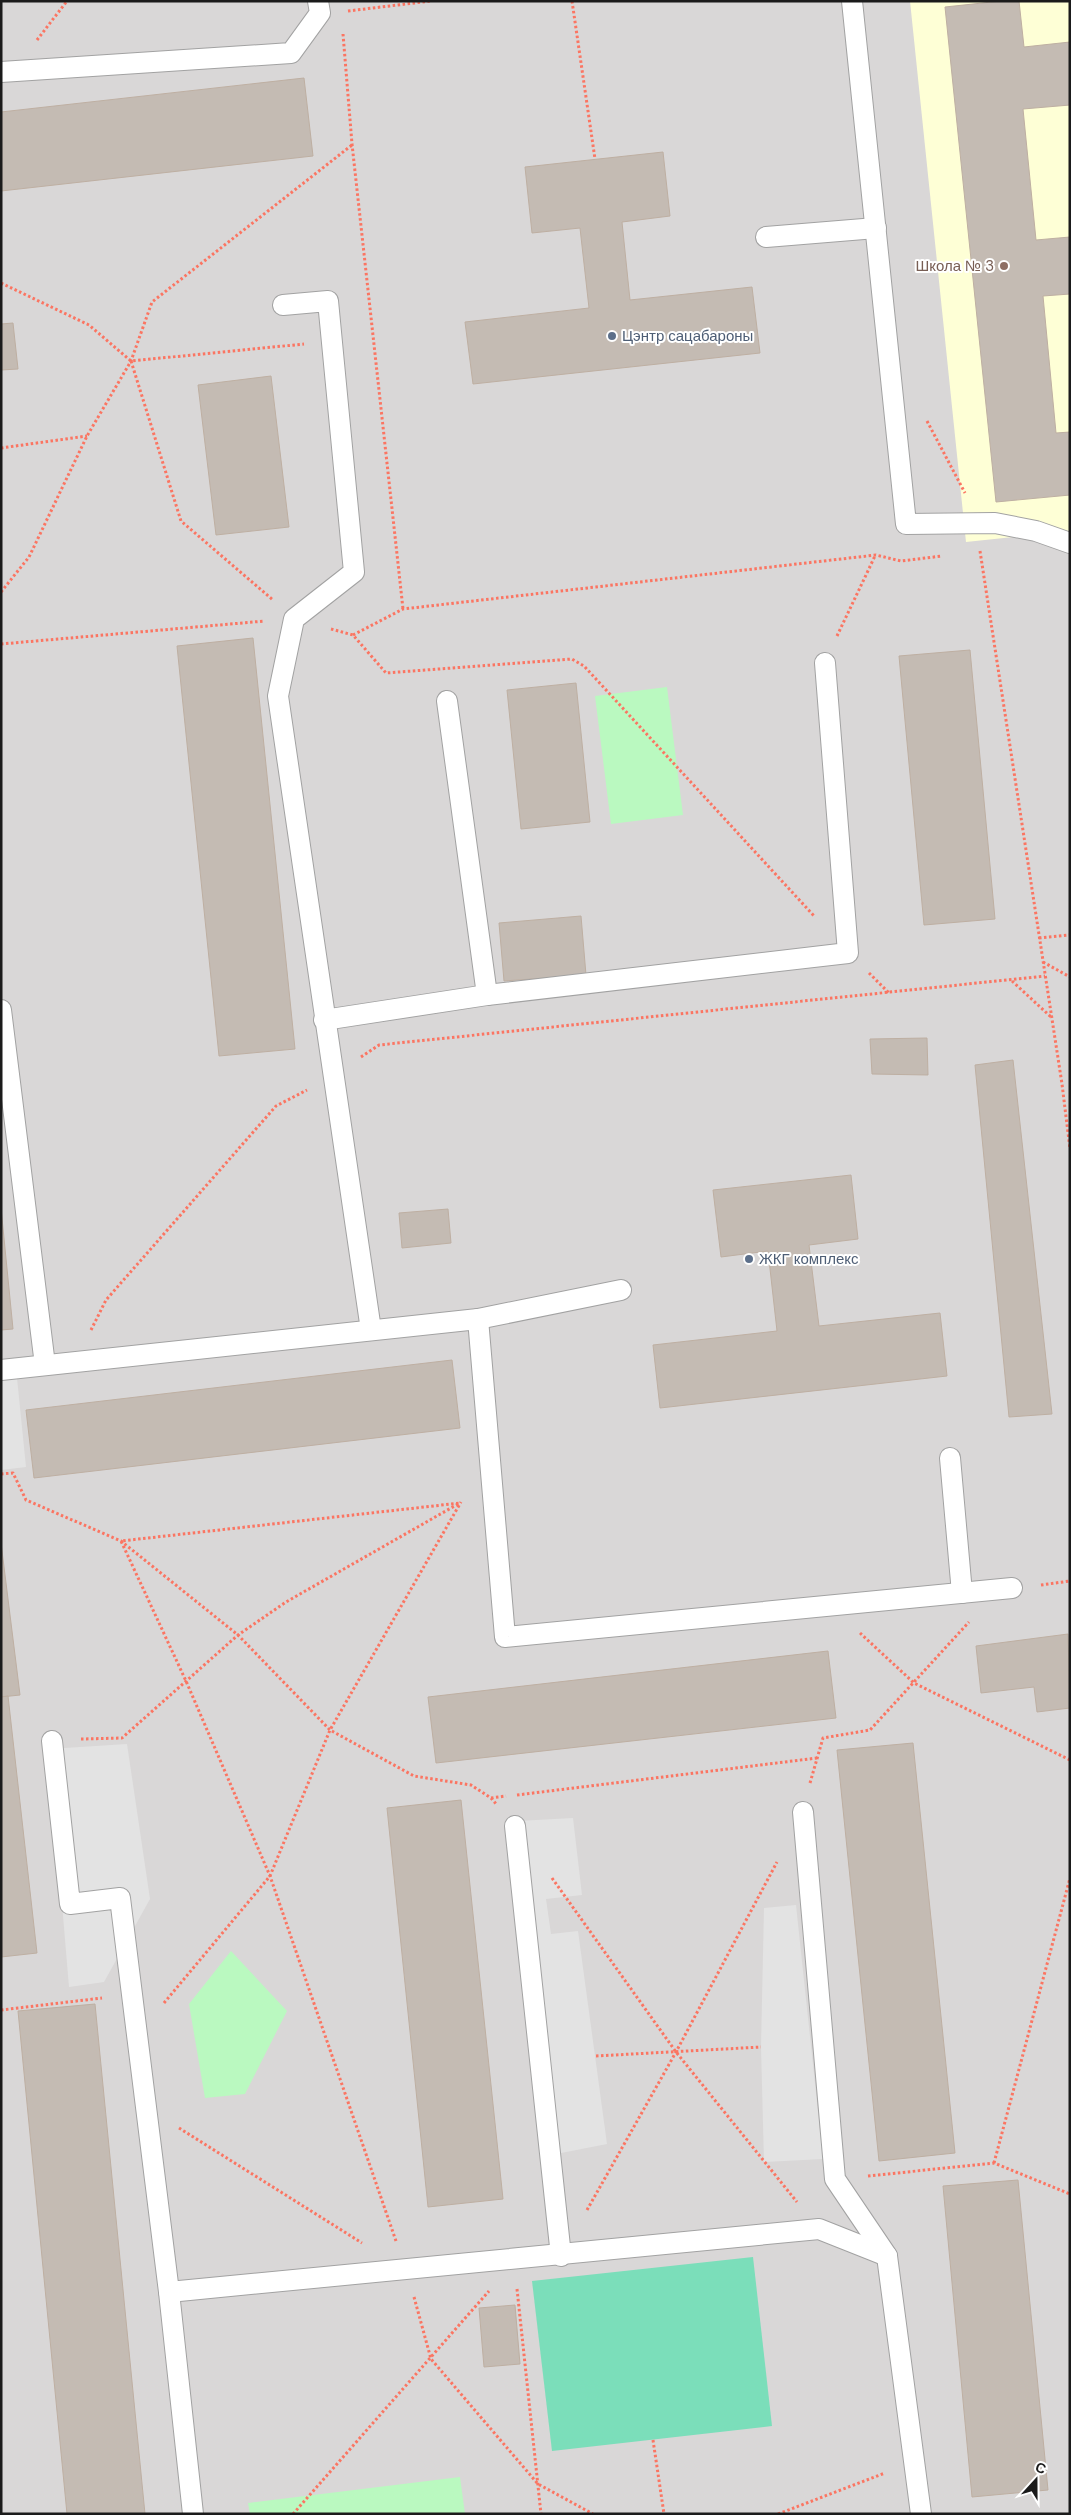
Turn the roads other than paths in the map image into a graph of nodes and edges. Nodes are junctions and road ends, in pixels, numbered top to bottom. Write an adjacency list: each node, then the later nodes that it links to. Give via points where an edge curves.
1 (852, 1): 4 (lane)
2 (319, 7): 3 (lane, via 291,53)
3 (7, 71)
4 (876, 228): 5 (lane); 7 (lane, via 906,524 995,523)
5 (766, 237)
6 (283, 305): 12 (lane, via 328,301 354,572 294,619 278,696)
7 (1070, 543)
8 (825, 663): 10 (lane, via 848,953)
9 (447, 701): 10 (lane)
10 (487, 995): 12 (lane)
11 (1, 1010): 16 (lane)
12 (324, 1020): 15 (lane)
13 (620, 1290): 14 (lane)
14 (478, 1319): 15 (lane); 20 (lane, via 505,1637)
15 (371, 1330): 16 (lane)
16 (45, 1365): 17 (lane)
17 (1, 1370)
18 (950, 1458): 20 (lane)
19 (1012, 1588): 20 (lane)
20 (962, 1593)
21 (52, 1741): 26 (lane, via 70,1904 120,1898)
22 (803, 1812): 25 (lane, via 834,2179)
23 (515, 1826): 24 (lane)
24 (561, 2256): 25 (lane, via 819,2229); 26 (lane)
25 (887, 2256): 28 (lane)
26 (169, 2292): 27 (lane)
27 (193, 2514)
28 (921, 2514)

